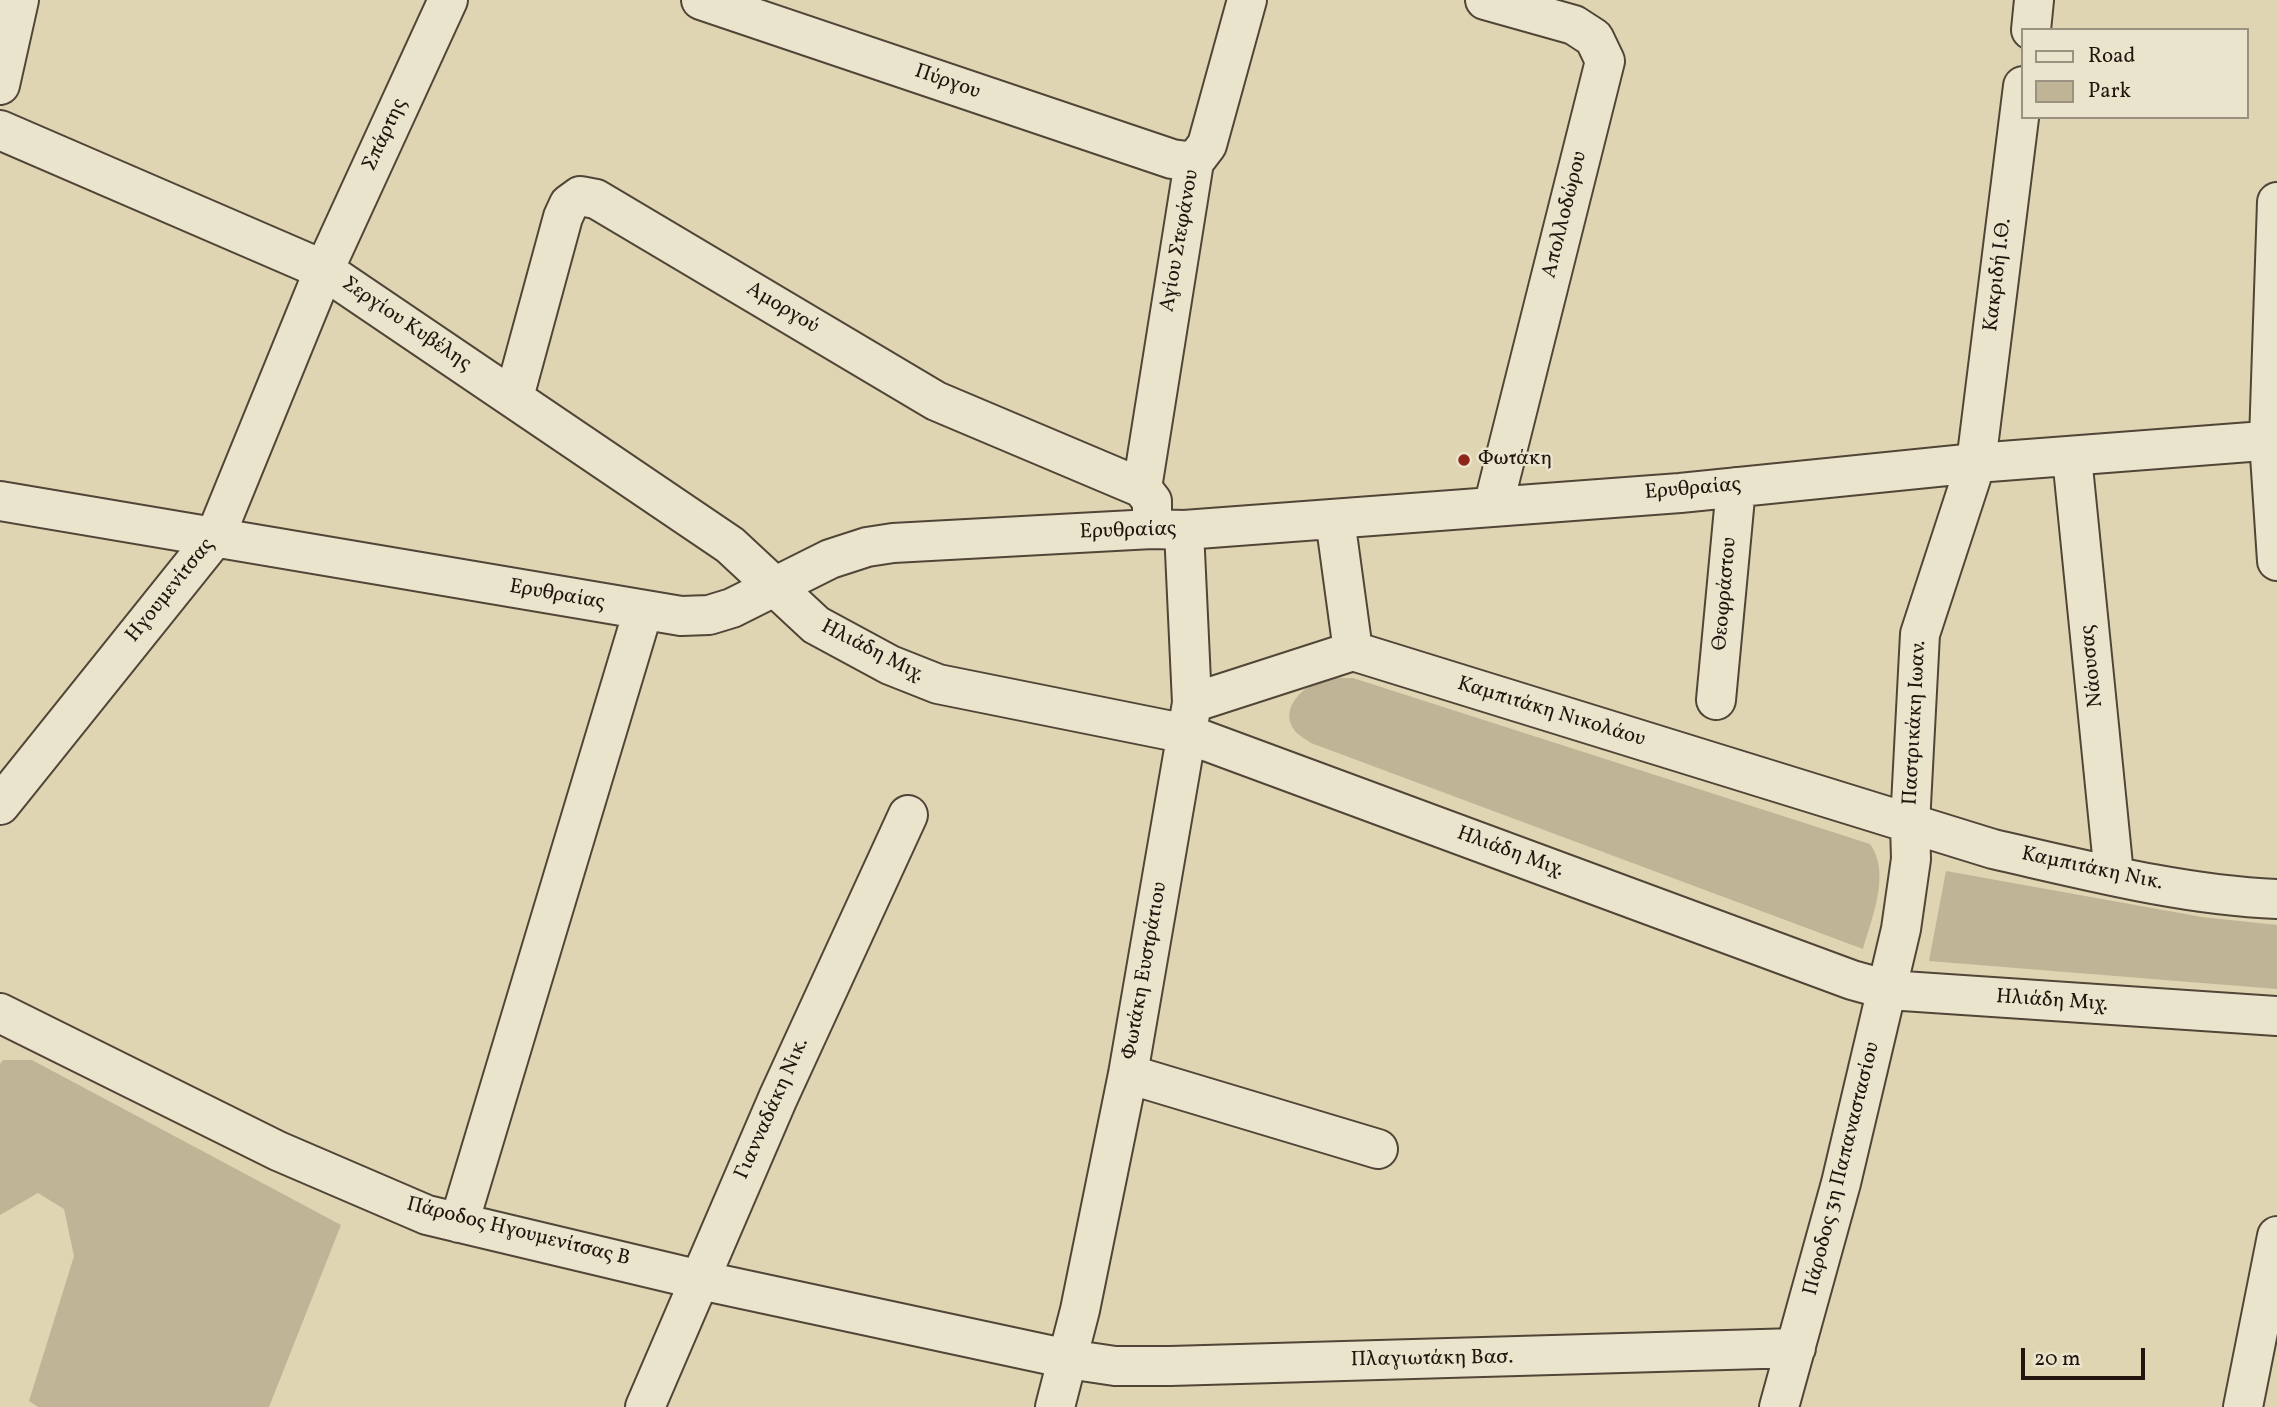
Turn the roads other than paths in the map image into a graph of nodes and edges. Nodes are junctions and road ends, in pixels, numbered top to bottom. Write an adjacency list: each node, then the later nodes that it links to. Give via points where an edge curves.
1 (19, 0): 8 (street)
2 (448, 0): 13 (street, Σπάρτης)
3 (701, 0): 11 (street, Πύργου, via 1172,159)
4 (1247, 0): 11 (street, Αγίου Στεφάνου, via 1207,145)
5 (1485, 0): 21 (street, Απολλοδώρου, via 1574,25 1594,38 1605,61)
6 (2034, 0): 7 (street)
7 (2031, 28)
8 (0, 85)
9 (2022, 94): 17 (street, Κακριδή Ι.Θ.)
10 (0, 130): 13 (street, Σεργίου Κυβέλης)
11 (1194, 162): 19 (street, Αγίου Στεφάνου)
12 (2277, 202): 15 (street)
13 (324, 270): 14 (street, Σεργίου Κυβέλης); 24 (street, Ηγουμενίτσας)
14 (514, 397): 19 (street, Αμοργού, via 563,217 569,204 580,196 596,199 936,401); 26 (street, Σεργίου Κυβέλης, via 730,545)
15 (2273, 440): 16 (street, Ερυθραίας); 25 (street)
16 (2072, 457): 17 (street, Ερυθραίας); 35 (street, Νάουσας)
17 (1976, 463): 18 (street, Ερυθραίας); 34 (street, Παστρικάκη Ιωαν., via 1920,634)
18 (1736, 487): 21 (street, Ερυθραίας); 29 (street, Θεοφράστου)
19 (1142, 488): 23 (street)
20 (0, 501): 24 (street, Ερυθραίας)
21 (1493, 507): 22 (street, Ερυθραίας)
22 (1335, 519): 23 (street, Ερυθραίας); 28 (street)
23 (1168, 530): 26 (street, Ερυθραίας, via 893,543 830,559); 30 (street, Φωτάκη Ευστράτιου)
24 (215, 537): 27 (street, Ερυθραίας); 31 (street, Ηγουμενίτσας)
25 (2277, 561)
26 (773, 586): 27 (street, Ερυθραίας, via 709,615); 30 (street, Ηλιάδη Μιχ., via 816,625 890,665 938,684)
27 (643, 611): 42 (street)
28 (1353, 651): 30 (street); 34 (street, Καμπιτάκη Νικολάου)
29 (1716, 700)
30 (1189, 718): 37 (street, Ηλιάδη Μιχ., via 1852,980); 40 (street, Φωτάκη Ευστράτιου)
31 (12, 766): 32 (street, Ηγουμενίτσας)
32 (0, 805)
33 (908, 815): 44 (street, Γιανναδάκη Νικ.)
34 (1910, 824): 35 (street, Καμπιτάκη Νικ., via 1993,849); 37 (street, Παστρικάκη Ιωαν., via 1902,929)
35 (2114, 875): 36 (street, Καμπιτάκη Νικ.)
36 (2277, 899)
37 (1888, 990): 39 (street, Ηλιάδη Μιχ.); 45 (street, Πάροδος 3η Παπαναστασίου)
38 (0, 1013): 42 (street, Πάροδος Ηγουμενίτσας Β, via 278,1151 427,1215)
39 (2277, 1016)
40 (1128, 1074): 41 (street); 46 (street, Φωτάκη Ευστράτιου)
41 (1378, 1149)
42 (459, 1223): 44 (street, Πάροδος Ηγουμενίτσας Β)
43 (2277, 1236): 47 (street)
44 (700, 1280): 46 (street, Πάροδος Ηγουμενίτσας Β); 48 (street, Γιανναδάκη Νικ.)
45 (1796, 1348): 46 (street, Πλαγιωτάκη Βασ., via 1170,1366 1115,1366); 50 (street)
46 (1068, 1359): 49 (street, Φωτάκη Ευστράτιου)
47 (2248, 1406)
48 (645, 1407)
49 (1055, 1407)
50 (1779, 1407)

